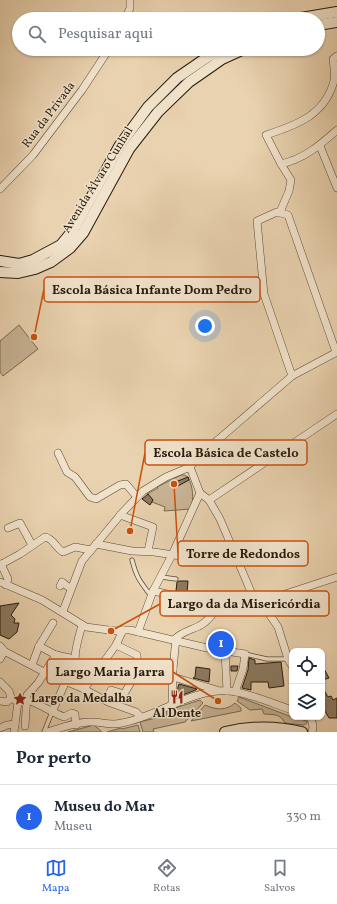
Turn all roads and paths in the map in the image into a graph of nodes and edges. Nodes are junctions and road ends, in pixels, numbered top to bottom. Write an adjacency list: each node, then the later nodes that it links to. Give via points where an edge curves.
1 (130, 0): 2 (street)
2 (128, 12)
3 (337, 12): 4 (main road)
4 (325, 14)
5 (337, 22): 6 (main road)
6 (325, 24)
7 (104, 56): 15 (street, Rua da Privada, via 34,155)
8 (209, 56): 17 (main road, Avenida Álvaro Cunhal, via 177,78 148,107 120,145 74,229 61,245 33,260 19,264)
9 (230, 56): 18 (main road, Avenida Álvaro Cunhal, via 189,82 158,112 129,149 83,233 70,248 52,262 35,269 18,273)
10 (337, 56): 13 (street, via 333,60 334,80 328,96 314,114 288,128 266,135)
11 (337, 130): 12 (street)
12 (320, 146): 13 (street, via 294,161); 14 (street)
13 (281, 164): 16 (street, via 291,180)
14 (337, 188)
15 (0, 189)
16 (280, 212): 19 (street, via 288,215); 20 (street, via 257,221 264,294)
17 (0, 260)
18 (0, 272)
19 (336, 352): 20 (street)
20 (292, 376): 23 (street)
21 (337, 414): 26 (street)
22 (58, 453): 25 (street, via 67,472 75,477 90,497 96,499 126,484)
23 (190, 466): 24 (street); 25 (street, via 166,477)
24 (200, 492): 26 (street); 32 (street)
25 (137, 497): 27 (street)
26 (209, 500): 33 (street, via 220,518)
27 (120, 516): 30 (street); 31 (street, via 153,528)
28 (8, 528): 29 (street, via 20,523)
29 (32, 545): 30 (street, via 45,537 50,538 58,549 64,552 75,547); 35 (street)
30 (94, 547): 31 (street); 41 (street, via 82,561)
31 (148, 551): 32 (street)
32 (172, 555): 33 (street, via 201,559); 36 (street)
33 (236, 556): 43 (street)
34 (132, 560): 42 (lane, via 138,579)
35 (1, 564): 39 (street)
36 (161, 577): 38 (lane); 42 (street)
37 (337, 577): 43 (street)
38 (176, 580)
39 (5, 582): 45 (street)
40 (60, 586): 41 (street, via 62,582)
41 (71, 589): 45 (street)
42 (152, 594): 44 (street); 49 (street)
43 (258, 601): 44 (street); 59 (street, via 278,627)
44 (221, 603): 50 (street, via 206,621 179,635)
45 (62, 611): 47 (street)
46 (53, 623): 52 (street)
47 (82, 625): 48 (street); 58 (street)
48 (122, 630): 49 (street); 51 (street)
49 (138, 632): 50 (street)
50 (176, 641): 54 (street); 62 (street)
51 (116, 645): 61 (street, via 137,655); 65 (street)
52 (39, 646): 56 (street); 60 (street)
53 (2, 648): 57 (street); 60 (street)
54 (225, 651): 55 (street); 70 (street)
55 (245, 654): 59 (lane, via 267,659); 70 (street, via 243,669)
56 (56, 655): 58 (street); 63 (street)
57 (0, 659)
58 (75, 659): 65 (street, via 79,672)
59 (288, 659)
60 (32, 665): 63 (street)
61 (138, 665): 62 (street); 74 (street, via 124,694 111,690)
62 (173, 669): 64 (street)
63 (44, 672): 66 (street); 72 (street, via 27,695)
64 (173, 677): 69 (street); 75 (street)
65 (90, 680): 68 (street)
66 (66, 681): 68 (street); 77 (street)
67 (0, 682): 71 (street)
68 (84, 689): 74 (street)
69 (219, 691): 70 (street); 75 (street)
70 (231, 692): 76 (street)
71 (14, 700): 72 (street); 73 (street); 80 (street)
72 (27, 700): 77 (street, via 40,704); 82 (street)
73 (0, 701)
74 (107, 702): 78 (street, via 136,712)
75 (172, 705): 78 (street)
76 (289, 709)
77 (52, 712): 81 (street, via 64,717 75,714); 85 (lane)
78 (141, 717): 81 (street, via 111,725 93,722)
79 (312, 720): 89 (street)
80 (15, 724): 83 (street); 84 (street)
81 (76, 725): 86 (street)
82 (25, 726)
83 (0, 728)
84 (14, 732)
85 (44, 732)
86 (47, 732)
87 (225, 732): 88 (main road, via 270,727)
88 (302, 732)
89 (312, 732)

